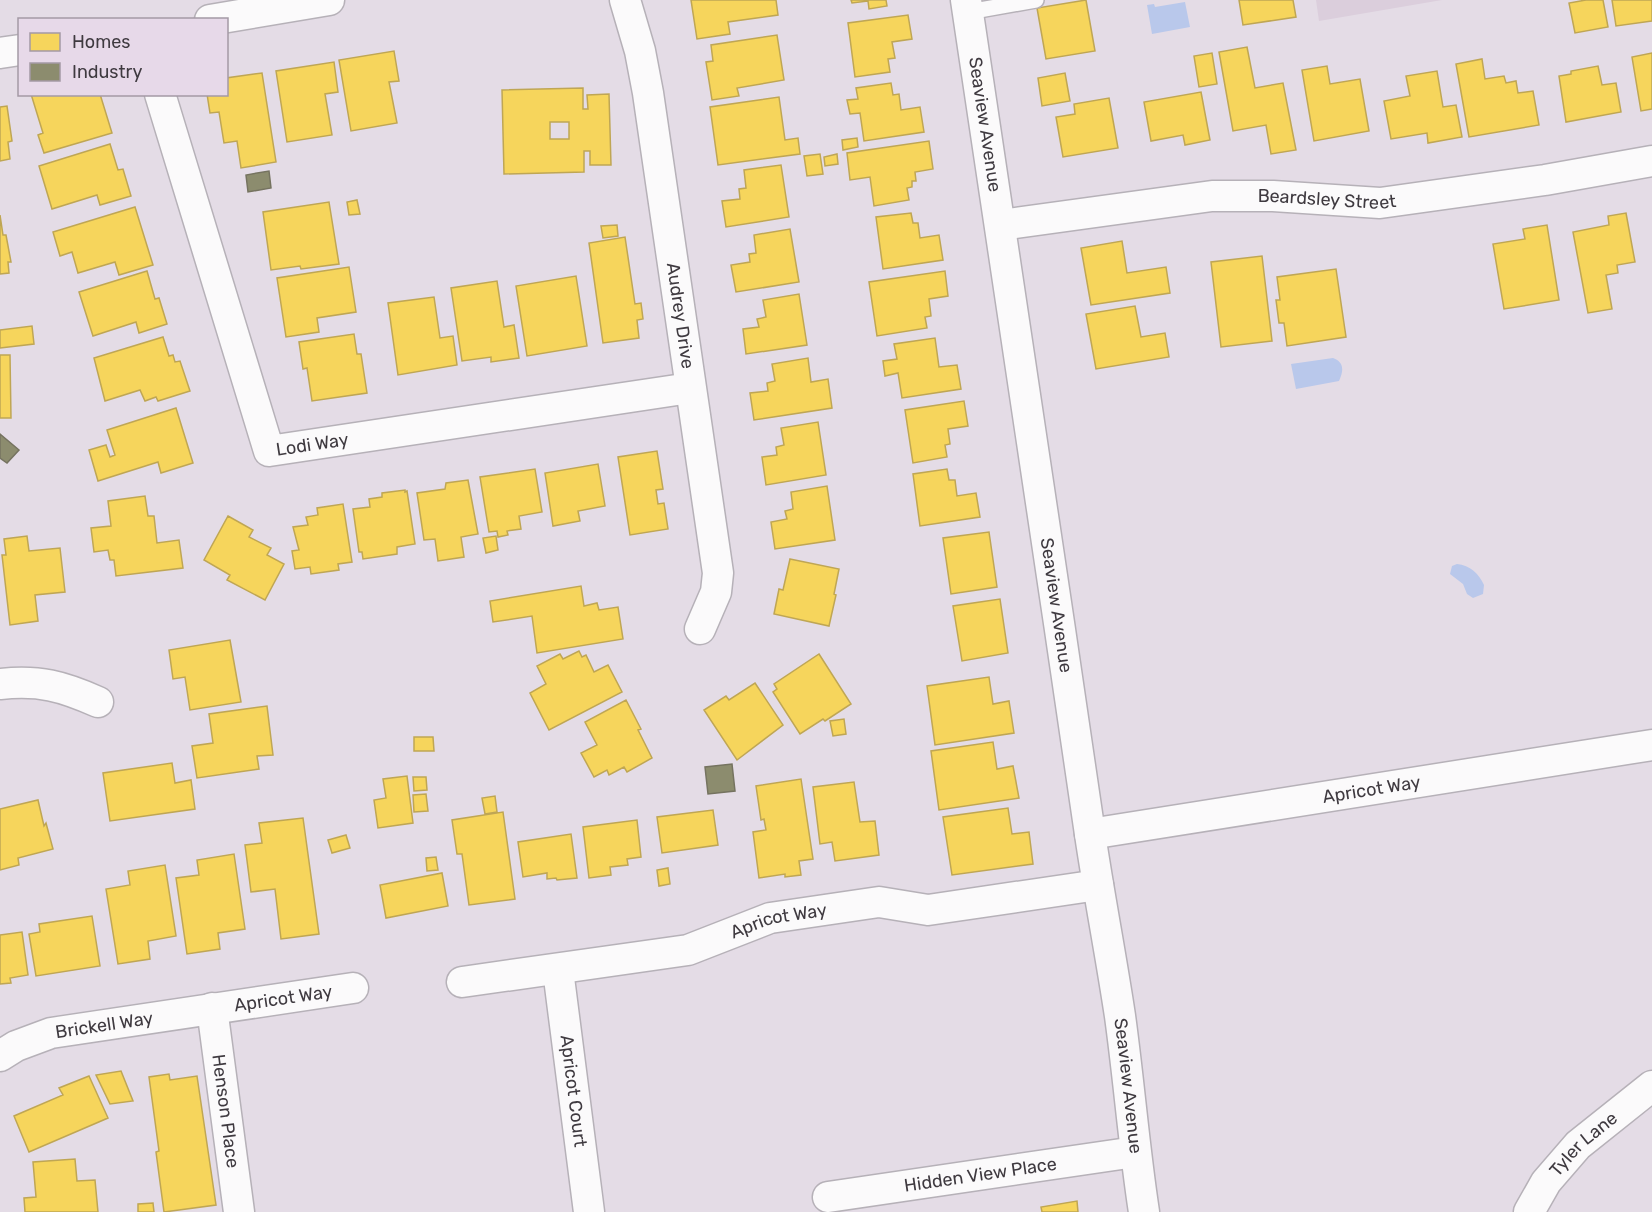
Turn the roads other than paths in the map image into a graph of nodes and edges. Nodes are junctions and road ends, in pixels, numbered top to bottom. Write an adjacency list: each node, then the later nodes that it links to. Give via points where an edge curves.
1 (329, 0): 5 (street)
2 (625, 0): 11 (street, Audrey Drive, via 648,93)
3 (1036, 0): 4 (lane)
4 (967, 6): 10 (street, Seaview Avenue)
5 (222, 18)
6 (18, 50): 7 (street)
7 (0, 53)
8 (161, 96): 11 (street, Lodi Way, via 269,451)
9 (1652, 161): 10 (street, Beardsley Street, via 1380,203 1212,196)
10 (1001, 225): 16 (street, Seaview Avenue)
11 (690, 388): 12 (street, Audrey Drive, via 718,573 717,592)
12 (700, 629)
13 (0, 684): 14 (street, via 24,681 66,688)
14 (98, 702)
15 (1652, 745): 16 (street, Apricot Way)
16 (1090, 834): 17 (street, Seaview Avenue)
17 (1098, 885): 18 (street, Apricot Way, via 928,910 879,902 770,918 688,950); 24 (street, Seaview Avenue, via 1120,1018)
18 (558, 970): 19 (street, Apricot Way); 27 (street, Apricot Court)
19 (462, 982)
20 (352, 988): 21 (street, Apricot Way)
21 (212, 1008): 22 (street, Brickell Way, via 51,1033); 26 (street, Henson Place)
22 (0, 1056)
23 (1652, 1086): 29 (street, Tyler Lane, via 1578,1144 1546,1182)
24 (1135, 1152): 25 (street, Hidden View Place); 28 (street, Seaview Avenue)
25 (828, 1197)
26 (239, 1212)
27 (589, 1212)
28 (1144, 1212)
29 (1529, 1212)

